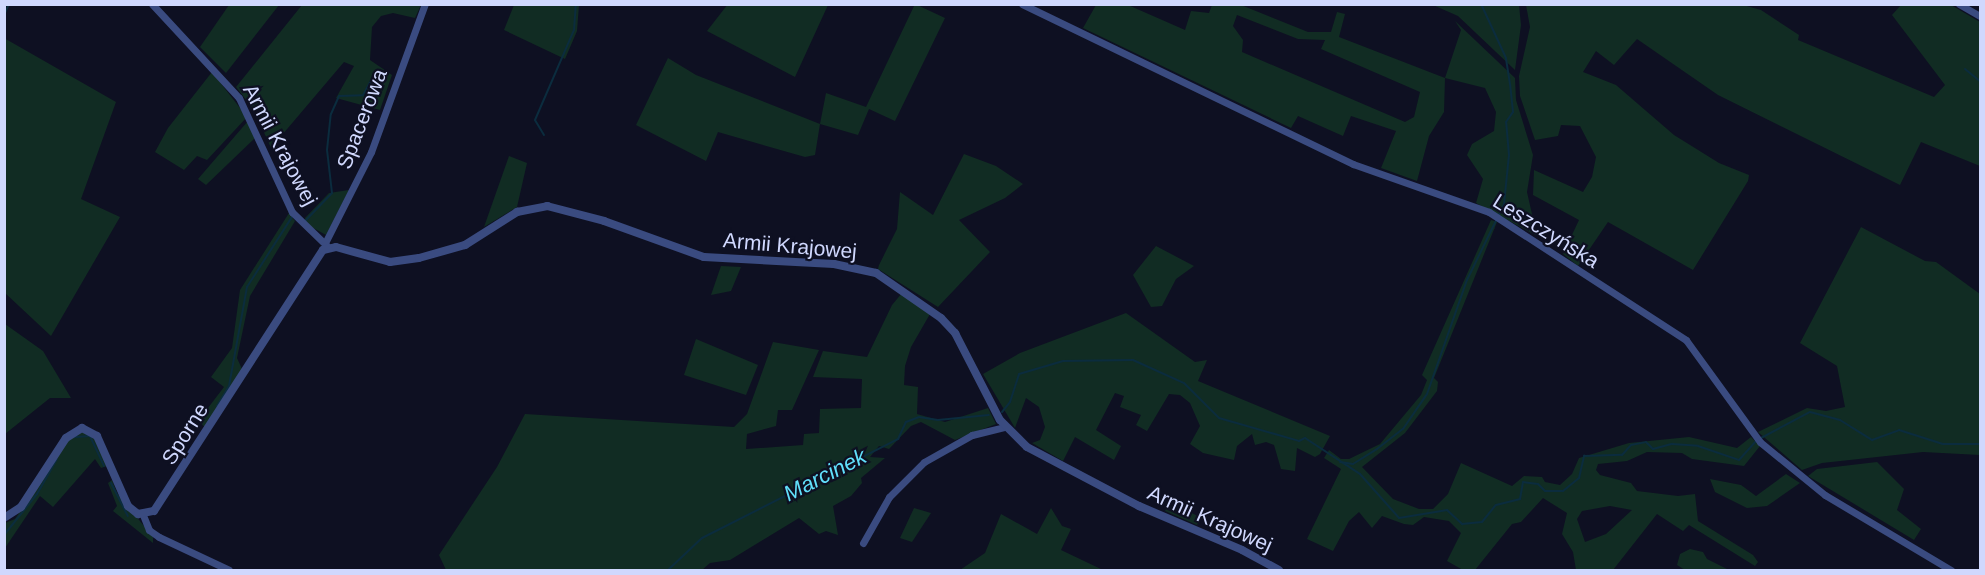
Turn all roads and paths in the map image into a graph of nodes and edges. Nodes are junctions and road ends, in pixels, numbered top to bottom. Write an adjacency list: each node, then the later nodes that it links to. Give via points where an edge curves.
1 (152, 4): 6 (street, Armii Krajowej, via 239,98 292,212)
2 (425, 4): 6 (street, Spacerowa, via 371,152)
3 (1022, 4): 13 (street, Leszczyńska, via 1353,164 1493,214 1686,340 1760,442 1824,495)
4 (1959, 4): 5 (street)
5 (1980, 16)
6 (327, 245): 7 (street, Armii Krajowej, via 390,262 419,258 465,245 517,212 547,206 704,256 862,269 895,284 941,318 964,346); 8 (street, Sporne, via 163,501 154,511)
7 (1005, 427): 10 (street, via 972,435 924,462 889,497); 12 (street, Armii Krajowej, via 1042,457 1103,489)
8 (143, 515): 9 (street, via 128,506 97,436 82,428 66,438 21,507); 11 (street, via 149,530 159,537)
9 (4, 518)
10 (863, 543)
11 (229, 570)
12 (1279, 570)
13 (1951, 570)

